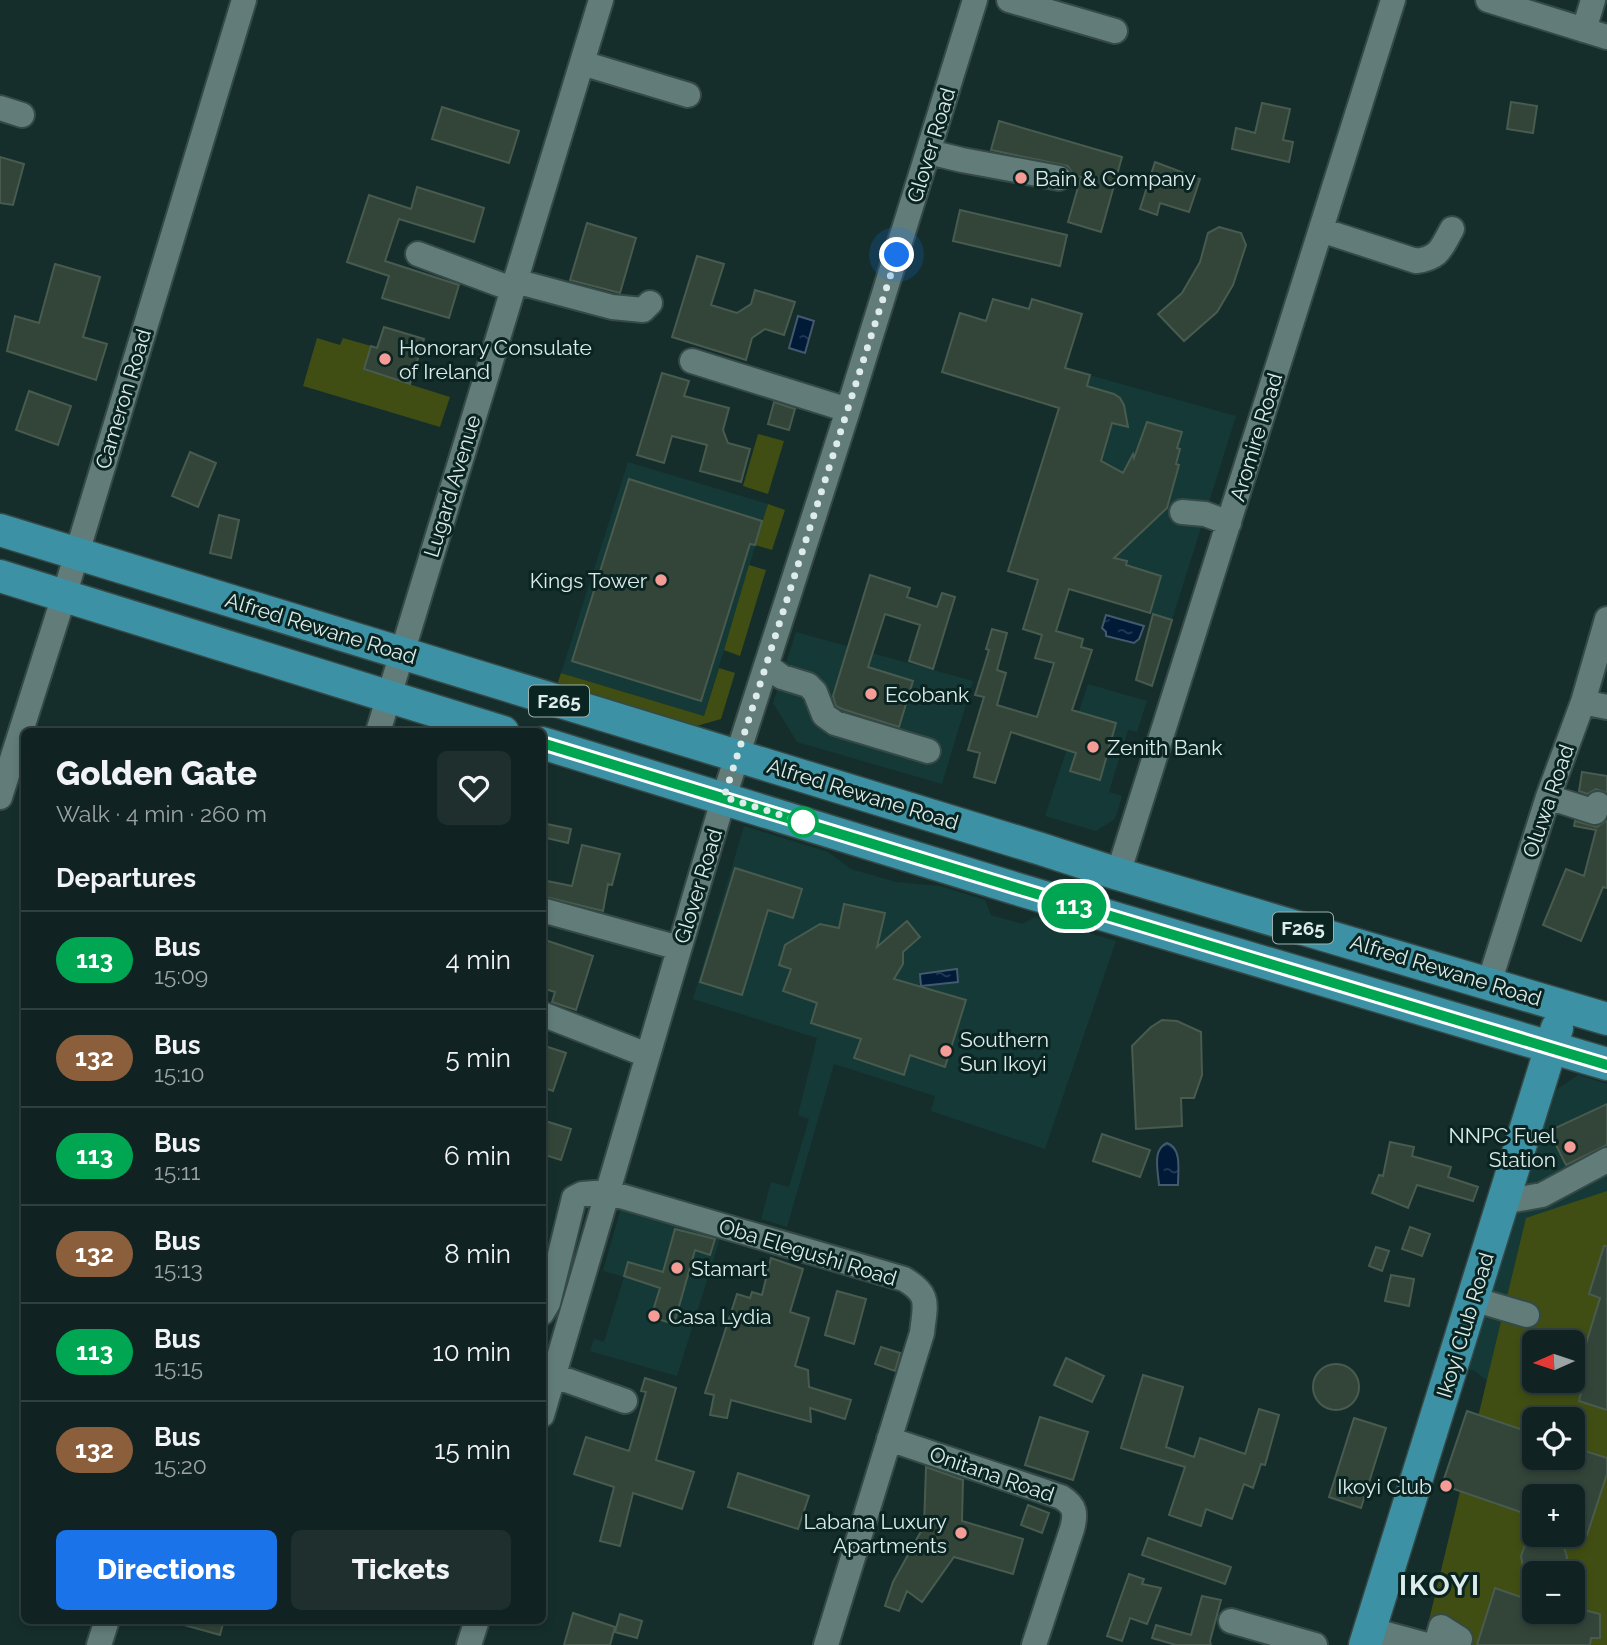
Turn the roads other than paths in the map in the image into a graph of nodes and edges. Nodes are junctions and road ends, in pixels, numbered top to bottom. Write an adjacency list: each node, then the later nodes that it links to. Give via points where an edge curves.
1 (244, 0): 24 (street, Cameron Road)
2 (601, 0): 10 (street, Lugard Avenue)
3 (975, 0): 12 (street, Glover Road)
4 (1009, 0): 8 (street)
5 (1393, 0): 15 (street, Aromire Road)
6 (1488, 0): 9 (street)
7 (1593, 0): 9 (street)
8 (1115, 31)
9 (1595, 33)
10 (582, 63): 11 (street); 17 (street, Lugard Avenue)
11 (688, 95)
12 (929, 152): 13 (street); 20 (street, Glover Road)
13 (1059, 178)
14 (1452, 229): 15 (street, via 1439,252 1416,261)
15 (1321, 230): 22 (street, Aromire Road)
16 (418, 254): 17 (street)
17 (514, 285): 18 (street, via 612,307 643,310); 28 (street, Lugard Avenue)
18 (650, 303)
19 (692, 361): 20 (street)
20 (848, 410): 29 (street, Glover Road)
21 (1182, 512): 22 (street)
22 (1229, 523): 44 (street, Aromire Road)
23 (0, 530): 24 (main road, Alfred Rewane Road / F265)
24 (76, 552): 26 (street, Cameron Road); 28 (main road, Alfred Rewane Road / F265)
25 (0, 576): 26 (main road, F265)
26 (64, 596): 30 (main road, F265); 32 (street, Cameron Road)
27 (1607, 619): 31 (street, Oluwa Road)
28 (401, 653): 30 (street, Lugard Avenue); 38 (main road, Alfred Rewane Road / F265)
29 (767, 666): 37 (street, via 782,677 808,685 824,715 835,723); 38 (street, Glover Road)
30 (388, 697): 33 (street, Lugard Avenue); 34 (main road, F265)
31 (1595, 704): 41 (street, Oluwa Road)
32 (22, 728)
33 (379, 728)
34 (490, 728)
35 (21, 731): 39 (street, Cameron Road)
36 (546, 744): 40 (main road, Alfred Rewane Road / F265)
37 (928, 751)
38 (737, 755): 40 (street, Glover Road); 43 (main road, Alfred Rewane Road / F265)
39 (0, 797)
40 (724, 797): 45 (main road, Alfred Rewane Road / F265); 49 (street, Glover Road)
41 (1548, 797): 42 (street); 50 (street, Oluwa Road)
42 (1600, 813)
43 (1041, 849): 44 (main road, Alfred Rewane Road / F265); 45 (main road)
44 (1118, 874): 46 (main road, Alfred Rewane Road / F265)
45 (1017, 888): 48 (main road, Alfred Rewane Road / F265)
46 (1182, 892): 48 (main road); 50 (main road, Alfred Rewane Road / F265)
47 (546, 911): 49 (street)
48 (1162, 932): 54 (main road, Alfred Rewane Road / F265)
49 (679, 948): 55 (street, Glover Road)
50 (1489, 983): 51 (main road, Alfred Rewane Road / F265)
51 (1563, 1005): 53 (main road, Alfred Rewane Road / F265); 54 (main road, Ikoyi Club Road)
52 (546, 1016): 55 (street)
53 (1607, 1019)
54 (1551, 1048): 56 (main road, Alfred Rewane Road / F265); 59 (main road, Ikoyi Club Road)
55 (647, 1055): 58 (street, Glover Road)
56 (1607, 1065)
57 (1607, 1160): 59 (street, via 1542,1195)
58 (607, 1192): 61 (street, Oba Elegushi Road, via 574,1198); 63 (street, Glover Road); 66 (street, Oba Elegushi Road, via 904,1279 919,1289 925,1305 922,1333)
59 (1503, 1202): 60 (main road, Ikoyi Club Road)
60 (1474, 1299): 62 (street); 70 (main road, Ikoyi Club Road)
61 (546, 1306)
62 (1527, 1315)
63 (555, 1376): 64 (street); 65 (street, Glover Road)
64 (625, 1401)
65 (546, 1403)
66 (890, 1439): 74 (street, Oba Elegushi Road); 75 (street, Onitana Road, via 1071,1503 1076,1514)
67 (1231, 1621): 76 (street)
68 (106, 1624): 72 (street)
69 (476, 1624): 73 (street)
70 (1367, 1637): 71 (street)
71 (1444, 1640)
72 (99, 1645)
73 (469, 1645)
74 (826, 1645)
75 (1034, 1645)
76 (1315, 1645)

